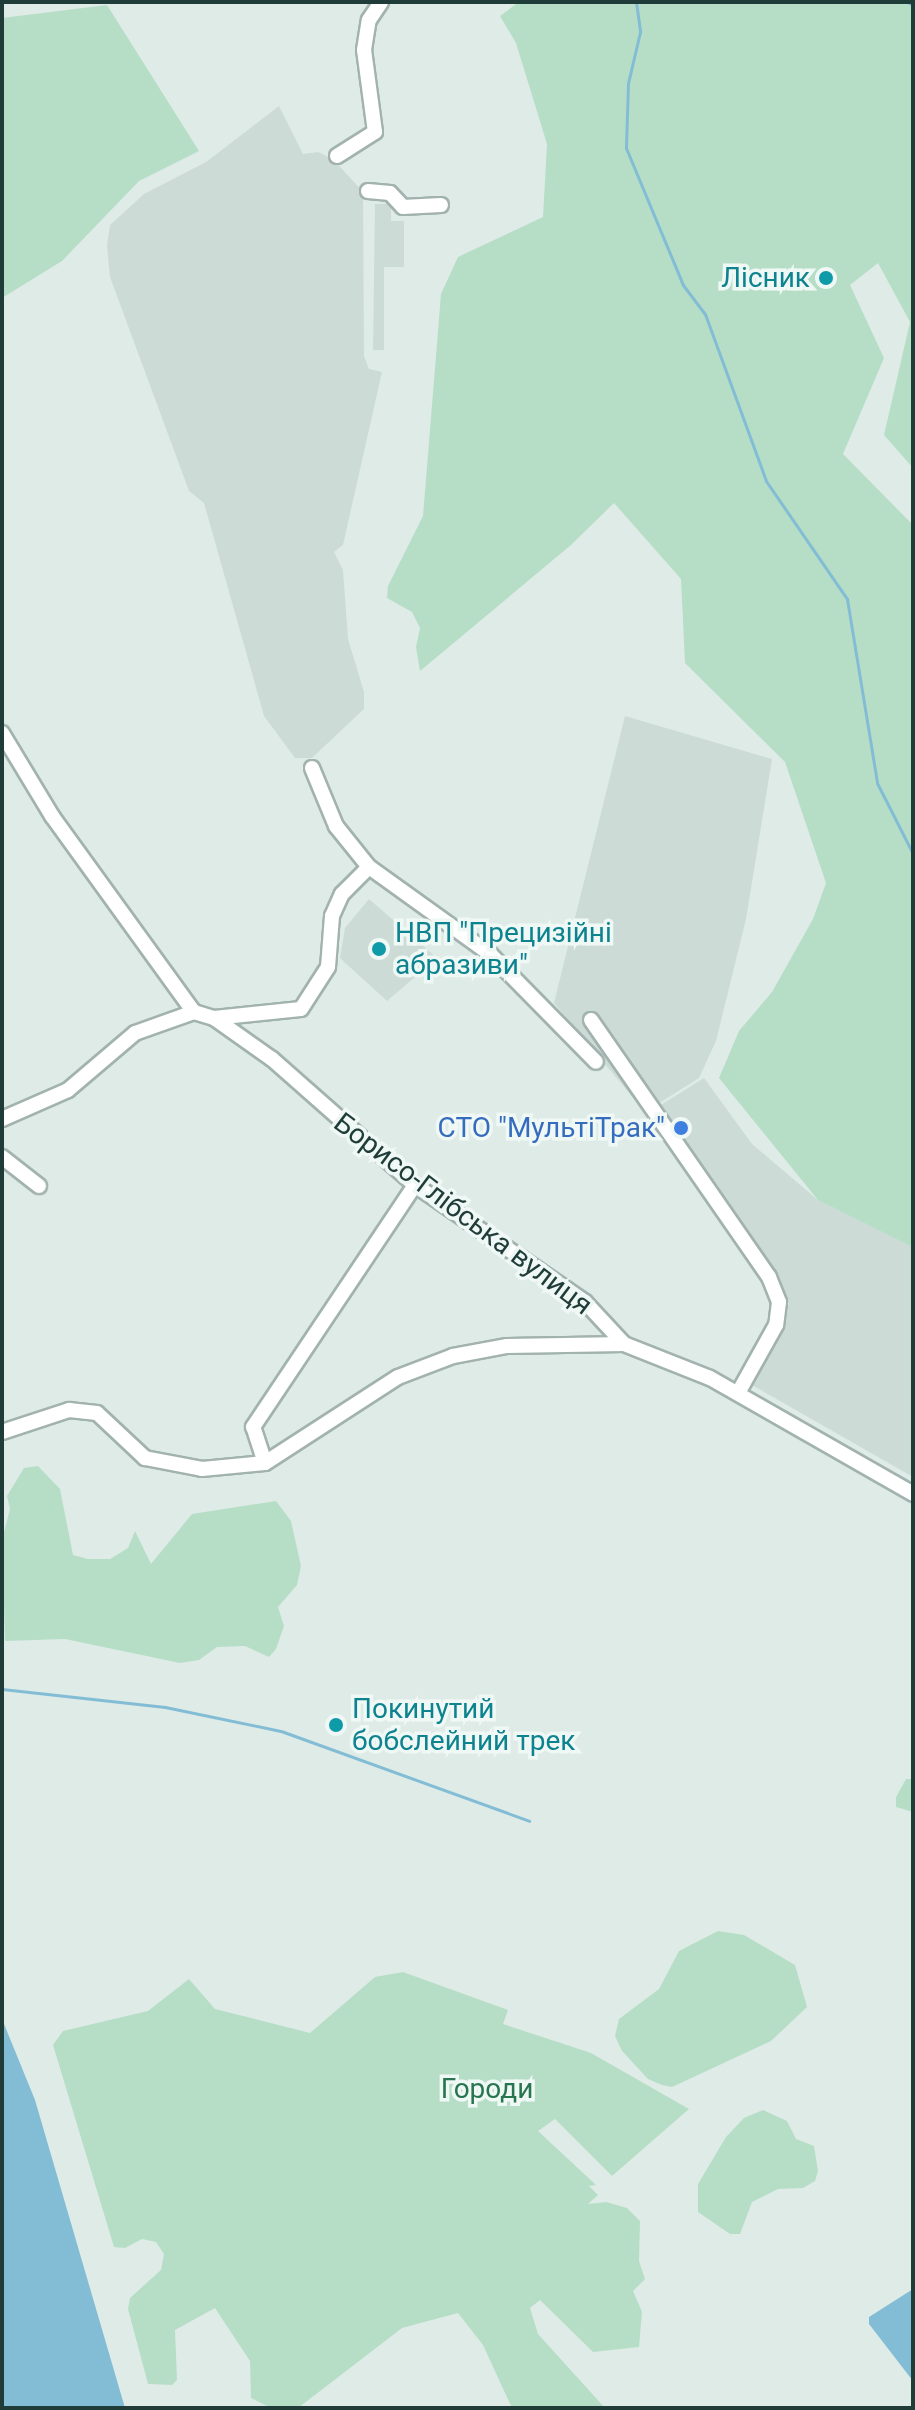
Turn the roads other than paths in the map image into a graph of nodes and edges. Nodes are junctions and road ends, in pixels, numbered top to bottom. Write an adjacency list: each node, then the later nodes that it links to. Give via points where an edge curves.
1 (381, 2): 2 (street, via 369,20 364,50 375,132)
2 (337, 156)
3 (368, 191): 4 (street, via 390,193 403,207)
4 (441, 205)
5 (2, 733): 8 (street, via 52,816)
6 (312, 768): 7 (street, via 336,826)
7 (369, 867): 9 (street, via 342,894 332,916 328,967 301,1009); 11 (street, via 490,954)
8 (194, 1012): 9 (street, Борисо-Глібська вулиця); 12 (street, via 135,1033 68,1090)
9 (214, 1018): 14 (street, Борисо-Глібська вулиця, via 272,1059)
10 (591, 1020): 17 (street, via 769,1277 779,1302 776,1325)
11 (596, 1062)
12 (2, 1119)
13 (2, 1157): 15 (street)
14 (415, 1185): 16 (street, Борисо-Глібська вулиця, via 585,1302); 19 (street, via 253,1427)
15 (39, 1186)
16 (624, 1344): 17 (street, Борисо-Глібська вулиця); 19 (street, via 507,1346 453,1356 398,1377)
17 (738, 1393): 20 (street, Борисо-Глібська вулиця)
18 (2, 1432): 19 (street, via 42,1415 83,1411 97,1413 145,1458 202,1469)
19 (265, 1463)
20 (913, 1494)

